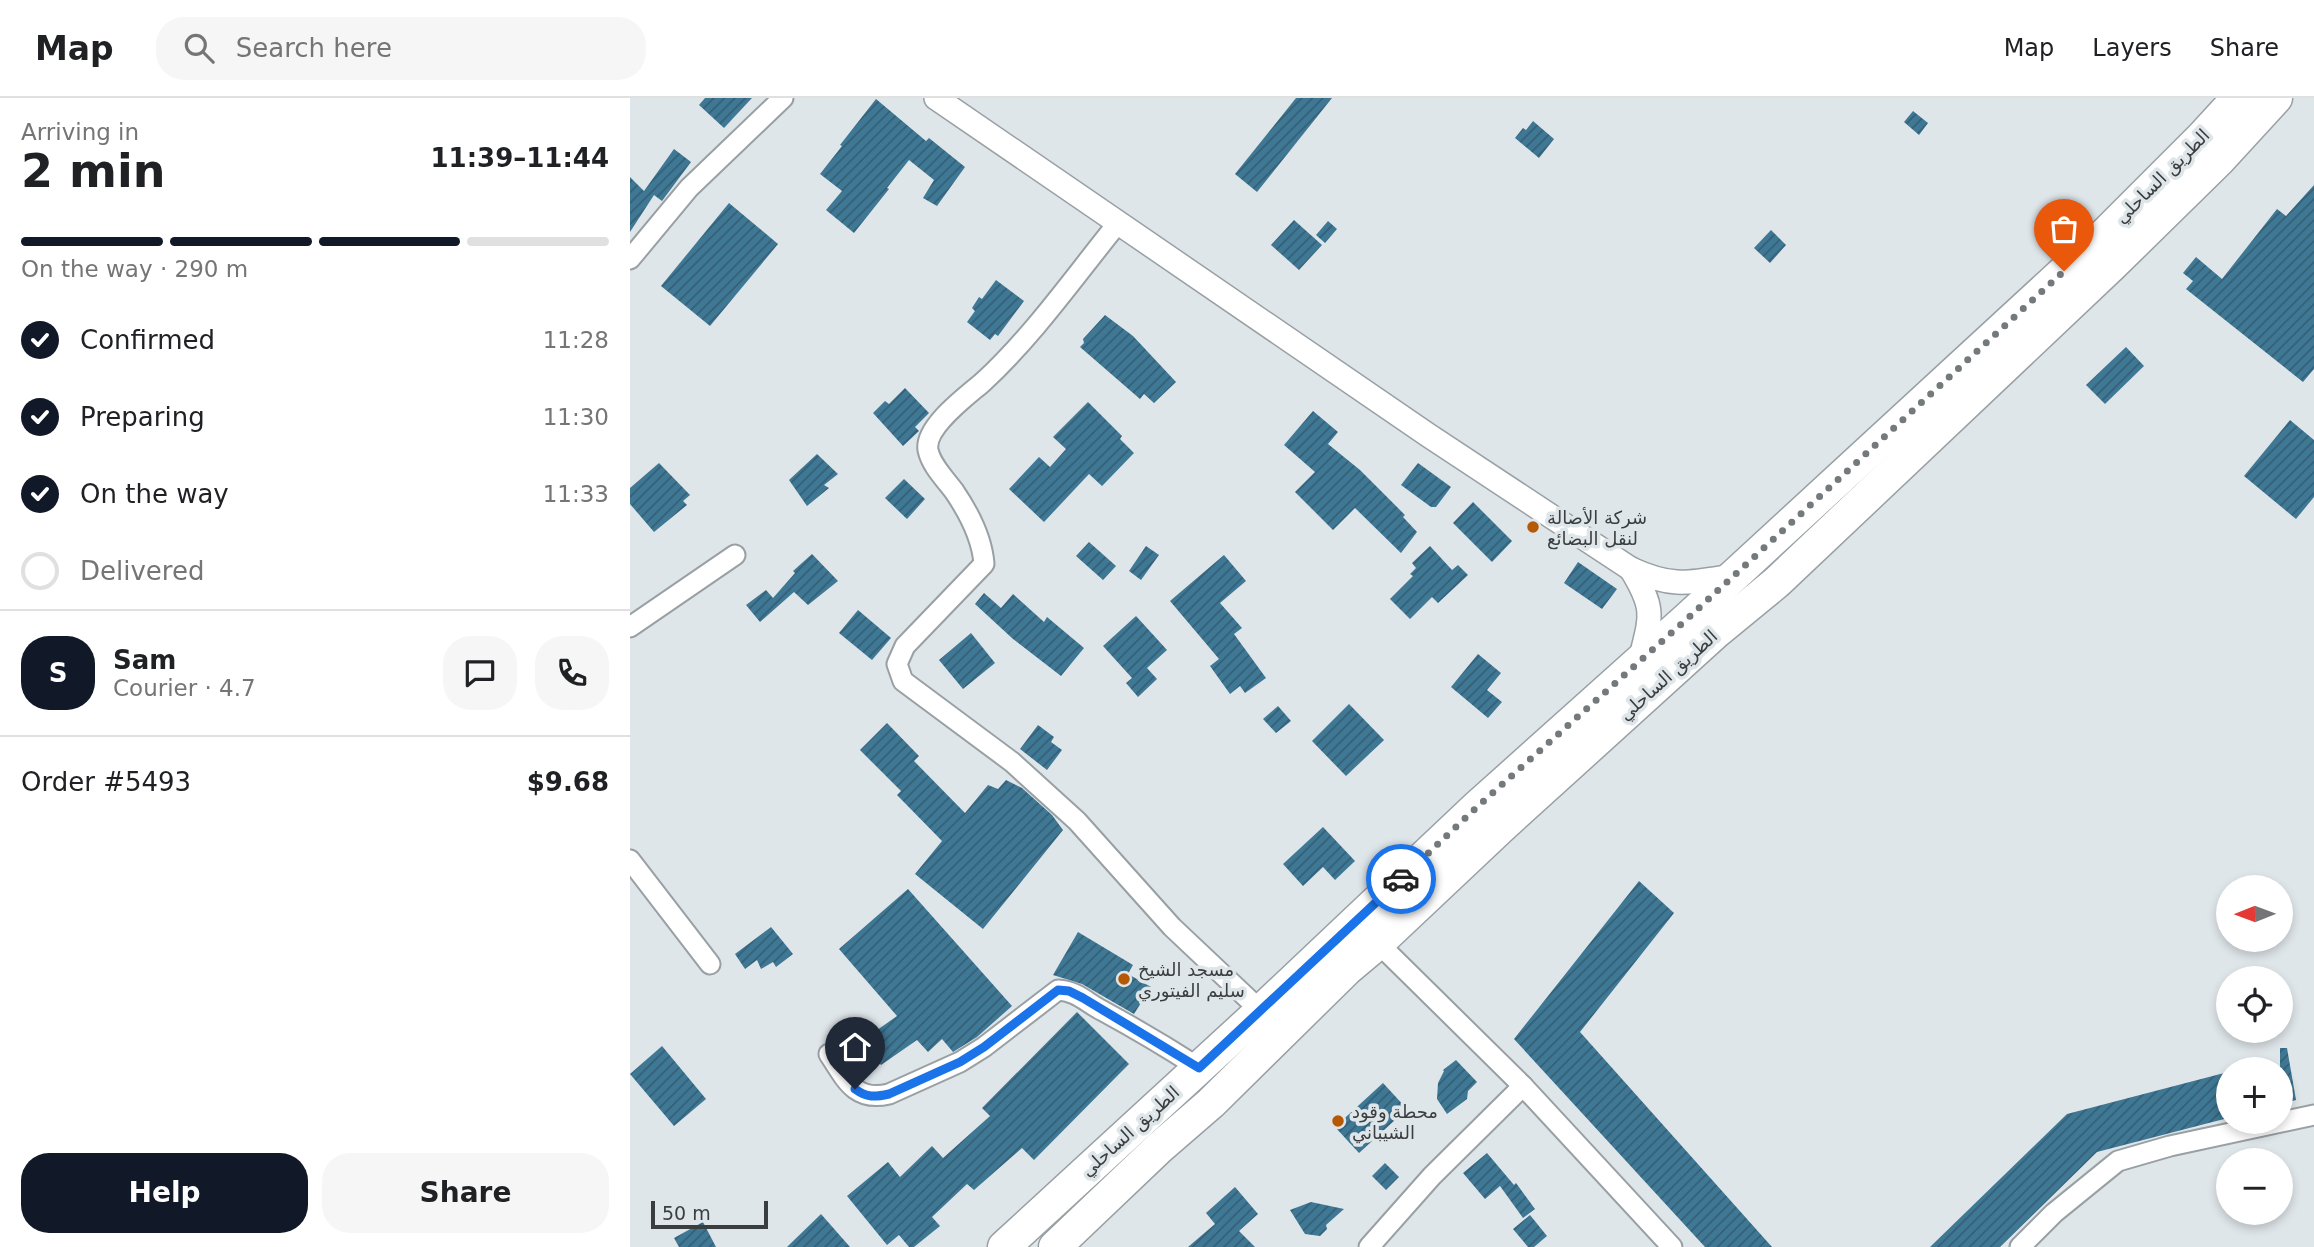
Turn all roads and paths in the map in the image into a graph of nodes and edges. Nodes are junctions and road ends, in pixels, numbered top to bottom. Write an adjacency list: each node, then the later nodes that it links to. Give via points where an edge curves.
1 (783, 98): 6 (street, via 690,188)
2 (936, 98): 5 (street)
3 (2238, 98): 9 (highway, الطريق الساحلي, via 2116,223)
4 (2276, 98): 13 (highway, الطريق الساحلي, via 2112,265 1777,582)
5 (1118, 223): 8 (street); 17 (street, via 1009,356 932,430 928,449 978,533 984,564 905,646 897,664 903,681 1012,762 1077,821 1172,927)
6 (630, 259)
7 (735, 555): 10 (street)
8 (1631, 569): 9 (street, via 1674,583); 11 (street, via 1650,613)
9 (1732, 576): 11 (highway, الطريق الساحلي)
10 (630, 627)
11 (1640, 662): 12 (highway, الطريق الساحلي)
12 (1478, 806): 13 (highway); 17 (highway, الطريق الساحلي)
13 (1500, 828): 15 (highway, الطريق الساحلي)
14 (630, 860): 16 (street)
15 (1378, 943): 20 (street); 23 (highway, الطريق الساحلي)
16 (710, 964)
17 (1261, 1011): 19 (highway, الطريق الساحلي)
18 (829, 1054): 19 (street, via 864,1096 889,1094 960,1062 1058,990 1083,998)
19 (1199, 1068): 22 (highway, الطريق الساحلي)
20 (1523, 1086): 24 (street); 25 (street)
21 (2314, 1115): 26 (street, via 2118,1161)
22 (1004, 1247)
23 (1055, 1247)
24 (1369, 1247)
25 (1672, 1247)
26 (2020, 1247)

